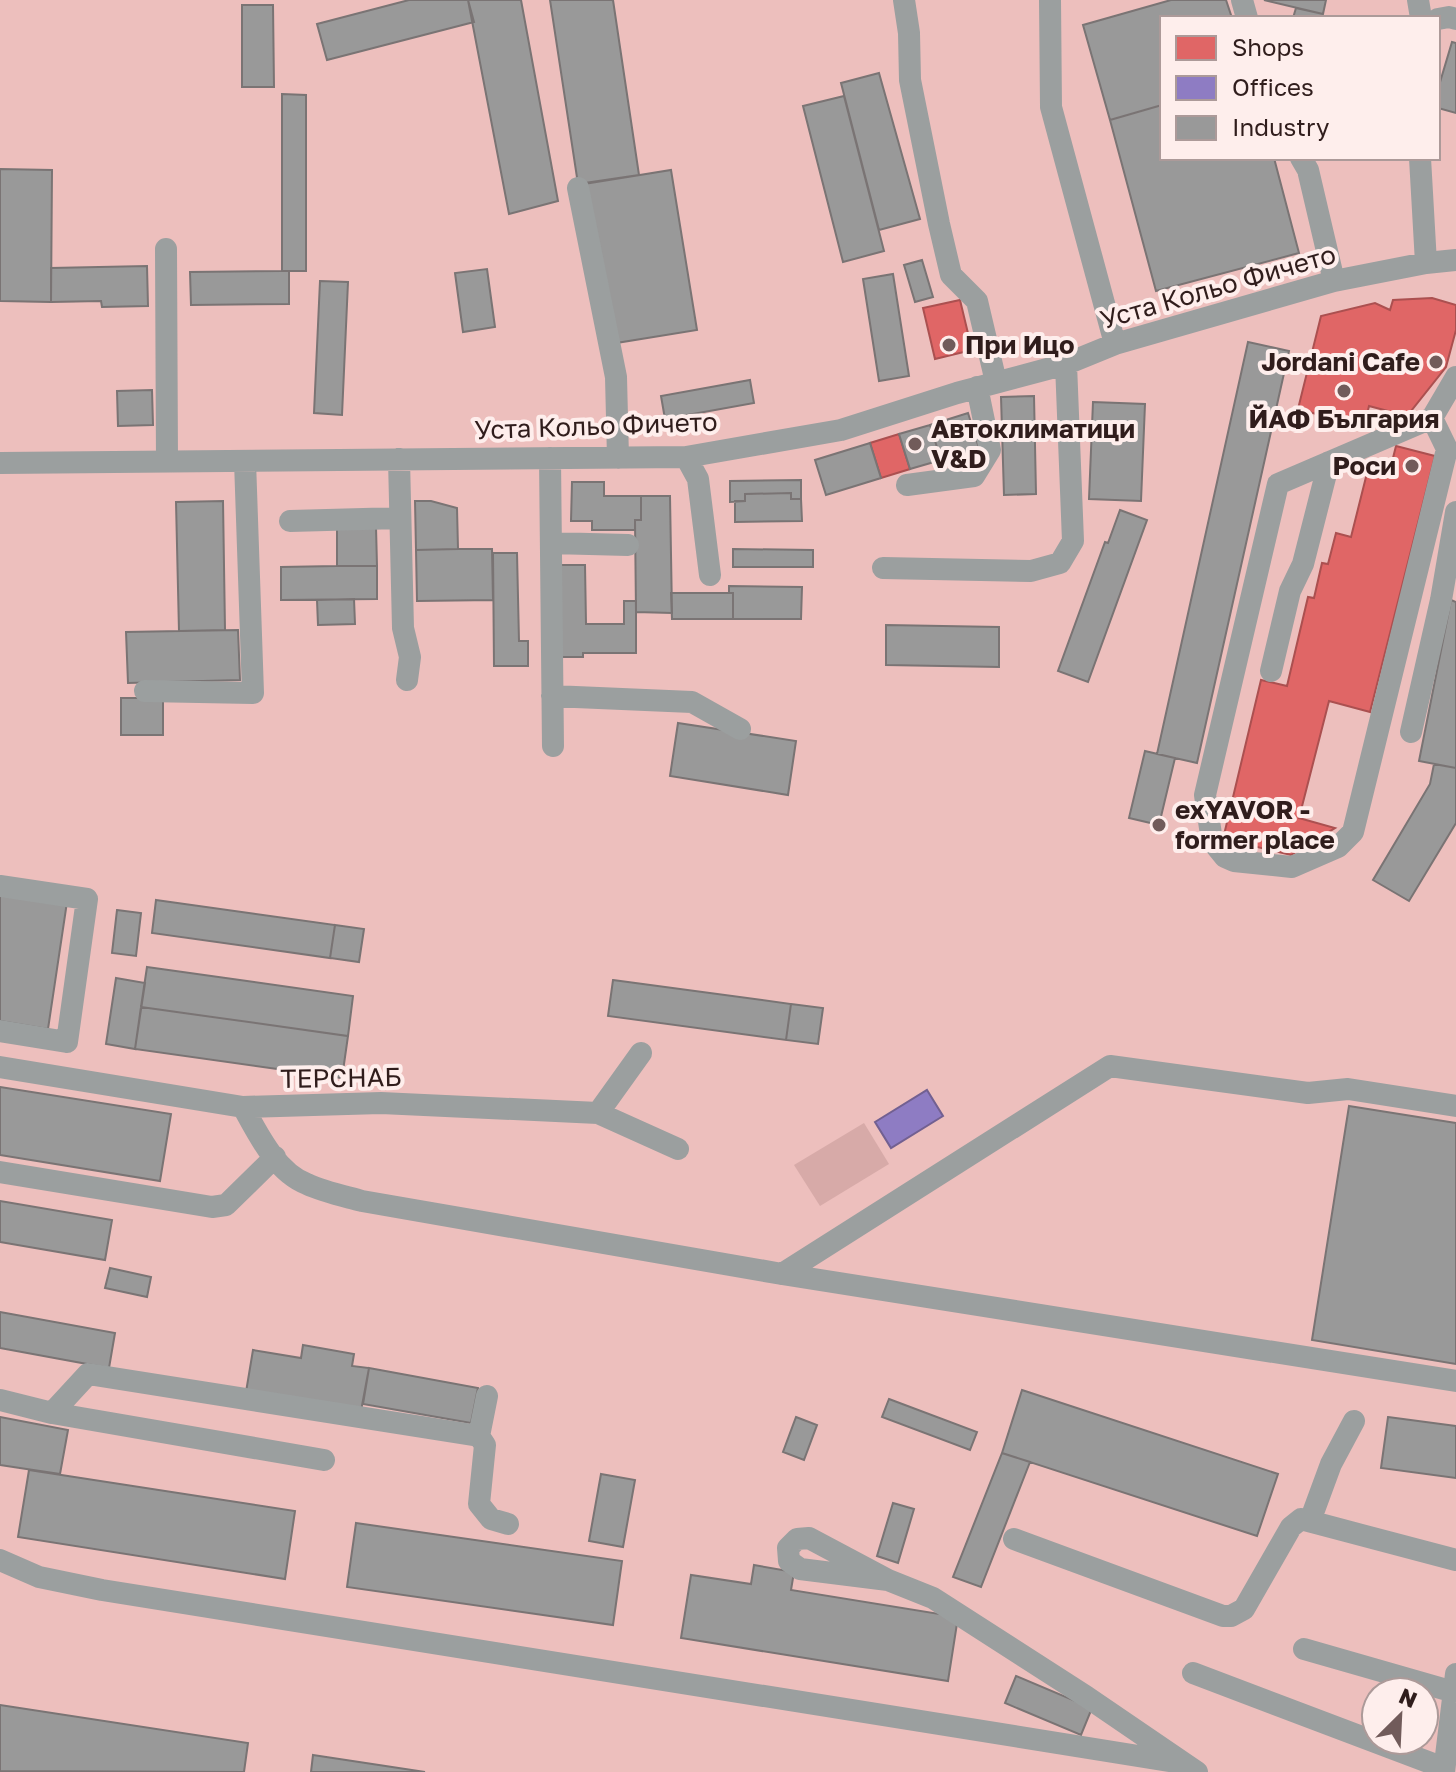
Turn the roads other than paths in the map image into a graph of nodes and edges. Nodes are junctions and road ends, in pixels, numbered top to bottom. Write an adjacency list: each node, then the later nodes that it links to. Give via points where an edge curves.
1 (904, 0): 13 (street, via 910,80 939,224 951,275 977,301)
2 (1050, 0): 10 (street, via 1051,107)
3 (1302, 160): 9 (street)
4 (1420, 160): 8 (street)
5 (578, 188): 17 (street, via 616,377)
6 (166, 249): 19 (street)
7 (1456, 260): 8 (street, Уста Кольо Фичето)
8 (1426, 263): 9 (street, Уста Кольо Фичето)
9 (1334, 281): 10 (street, Уста Кольо Фичето)
10 (1115, 344): 11 (street, Уста Кольо Фичето)
11 (1066, 364): 13 (street, Уста Кольо Фичето); 29 (street, via 1073,541 1060,563 1031,571)
12 (1456, 377): 14 (street)
13 (986, 384): 15 (street, Уста Кольо Фичето, via 841,430); 23 (street, via 990,450 974,476)
14 (1432, 418): 21 (street); 21 (street, via 1447,449 1353,832 1338,847 1292,867 1234,861 1212,841 1205,795 1274,500 1278,484)
15 (686, 457): 17 (street, Уста Кольо Фичето); 30 (street, via 698,479)
16 (550, 458): 17 (street, Уста Кольо Фичето); 18 (street, Уста Кольо Фичето); 27 (street)
17 (618, 458)
18 (399, 459): 20 (street, Уста Кольо Фичето); 25 (street)
19 (167, 461): 20 (street, Уста Кольо Фичето); 22 (street, Уста Кольо Фичето)
20 (245, 461): 33 (street, via 253,693)
21 (1329, 462): 31 (street)
22 (0, 463)
23 (907, 485)
24 (1456, 512): 36 (street)
25 (400, 518): 26 (street); 32 (street)
26 (290, 521)
27 (551, 543): 28 (street); 34 (street)
28 (628, 545)
29 (883, 568)
30 (710, 575)
31 (1271, 671)
32 (407, 680)
33 (145, 691)
34 (552, 696): 35 (street, via 692,702); 37 (street)
35 (740, 729)
36 (1411, 732)
37 (553, 746)
38 (0, 886): 39 (street, via 87,899 67,1042)
39 (0, 1031)
40 (641, 1053): 44 (street)
41 (0, 1067): 43 (street, ТЕРСНАБ)
42 (1456, 1106): 48 (street, via 1348,1089 1308,1093 1110,1066)
43 (243, 1107): 44 (street, ТЕРСНАБ, via 381,1103); 46 (street)
44 (598, 1113): 45 (street, ТЕРСНАБ)
45 (678, 1149)
46 (275, 1157): 47 (street, via 226,1205 212,1207); 48 (street, via 305,1184 362,1201)
47 (0, 1172)
48 (782, 1274): 49 (street)
49 (1456, 1381)
50 (487, 1396): 54 (street)
51 (0, 1400): 52 (street)
52 (52, 1413): 54 (street, via 88,1374); 55 (street)
53 (1354, 1421): 56 (street)
54 (479, 1436): 57 (street, via 485,1445 479,1504 491,1519)
55 (324, 1460)
56 (1310, 1521): 58 (street, via 1293,1523 1248,1603 1231,1616); 60 (street)
57 (508, 1524)
58 (1014, 1539)
59 (0, 1560): 65 (street, via 39,1577 102,1590)
60 (1456, 1560)
61 (888, 1580): 65 (street, via 933,1598)
62 (1304, 1649): 64 (street)
63 (1193, 1673): 66 (street)
64 (1455, 1683): 66 (street)
65 (1190, 1768)
66 (1444, 1770)

